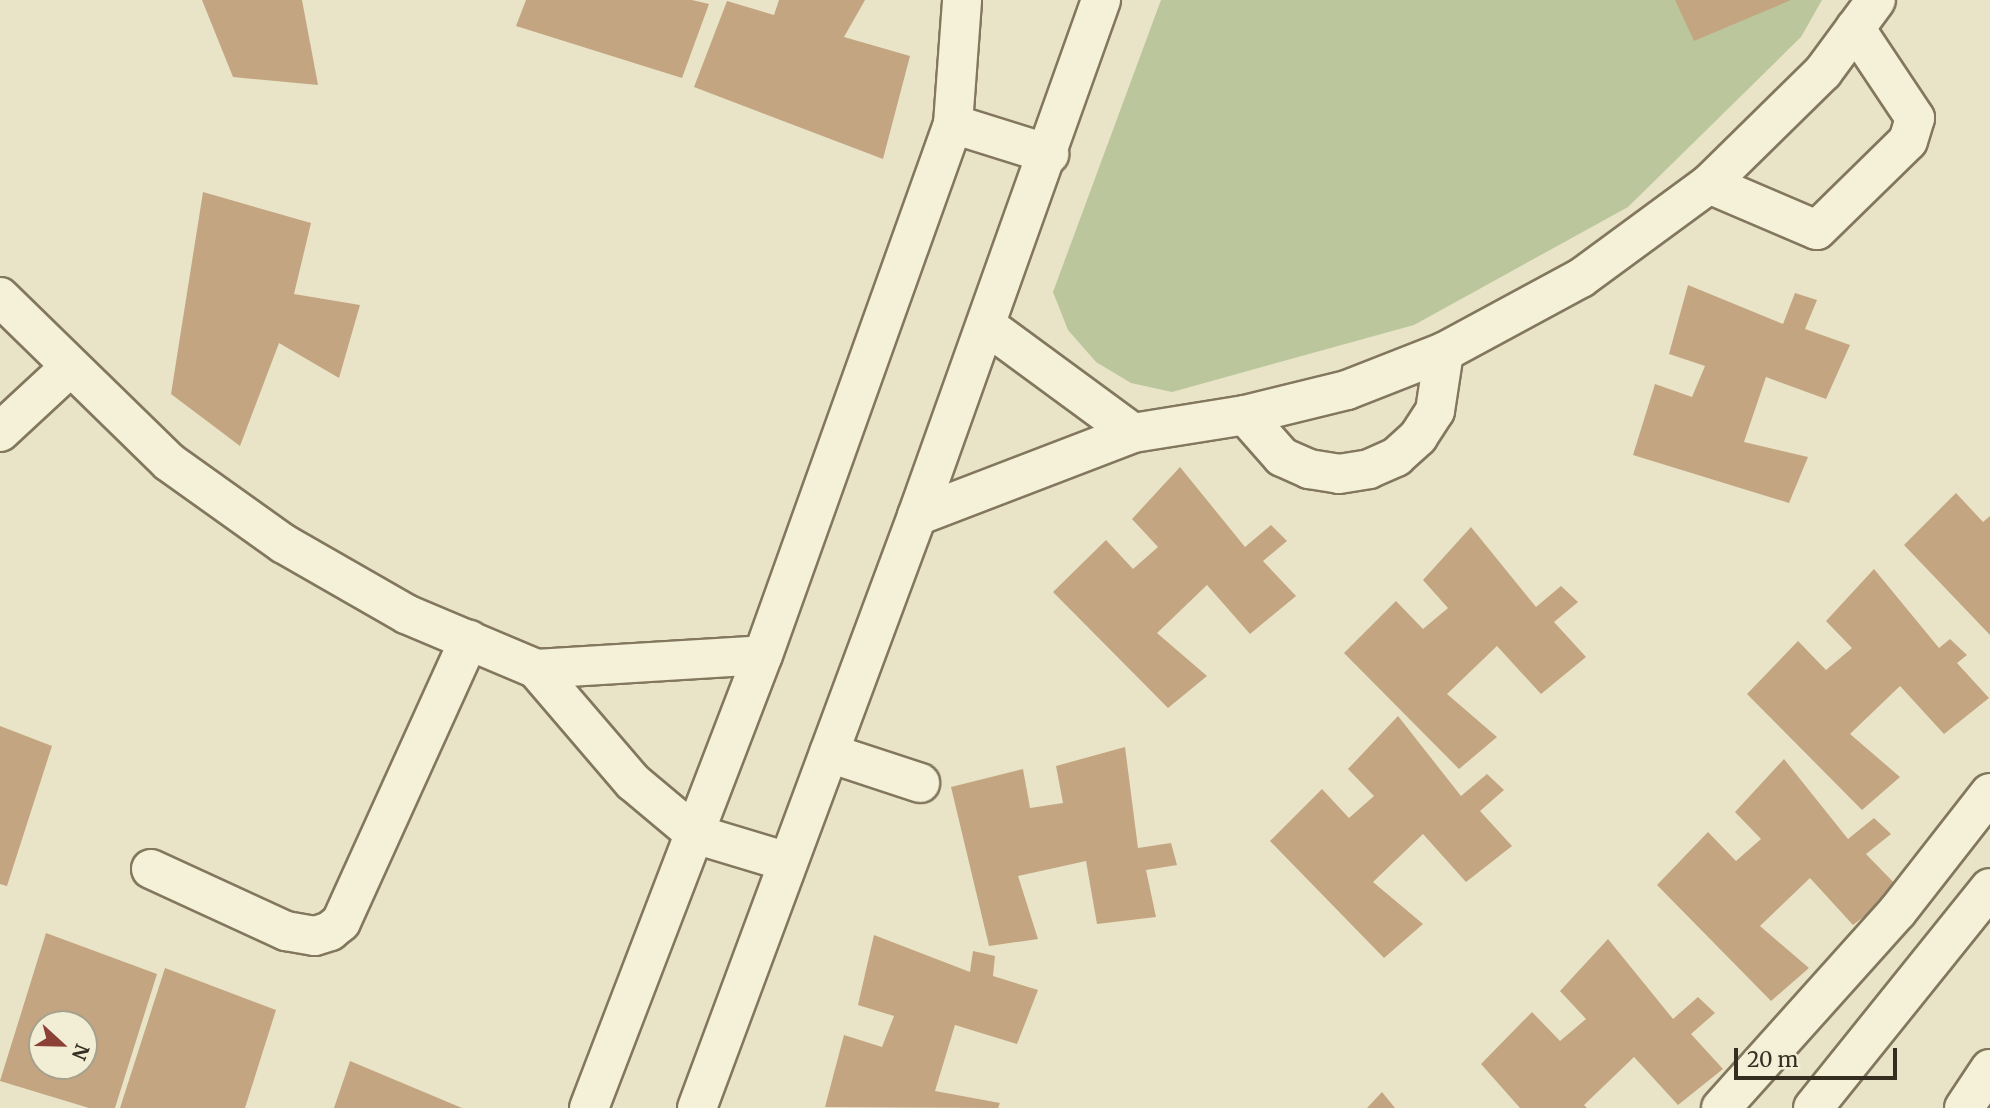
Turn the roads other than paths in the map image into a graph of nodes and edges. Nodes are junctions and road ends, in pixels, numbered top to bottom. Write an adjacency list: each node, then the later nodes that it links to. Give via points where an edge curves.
1 (962, 0): 4 (street)
2 (1101, 0): 5 (street)
3 (1865, 14): 6 (street, via 1823,72); 6 (street, via 1915,118 1908,141 1817,230)
4 (953, 124): 5 (street); 16 (street)
5 (1049, 155): 8 (street)
6 (1709, 184): 9 (street, via 1581,278)
7 (5, 315): 10 (street)
8 (986, 325): 13 (street); 14 (street)
9 (1444, 352): 11 (street, via 1348,390); 11 (street, via 1435,411 1419,437 1396,457 1369,469 1339,474 1308,469 1282,457)
10 (68, 369): 12 (street); 15 (street, via 169,462 284,544 406,614)
11 (1245, 415): 13 (street)
12 (0, 432)
13 (1133, 433): 14 (street)
14 (918, 516): 18 (street)
15 (469, 640): 17 (street); 23 (street, via 341,922 330,931 316,936 286,932)
16 (763, 655): 17 (street); 21 (street)
17 (536, 669): 21 (street, via 634,782)
18 (829, 752): 19 (street); 22 (street)
19 (920, 783)
20 (1990, 793): 28 (street, via 1897,912)
21 (695, 834): 22 (street); 26 (street)
22 (788, 862): 27 (street)
23 (151, 869)
24 (1990, 888): 29 (street)
25 (1990, 1069): 30 (street)
26 (589, 1108)
27 (697, 1108)
28 (1721, 1108)
29 (1813, 1108)
30 (1964, 1108)

